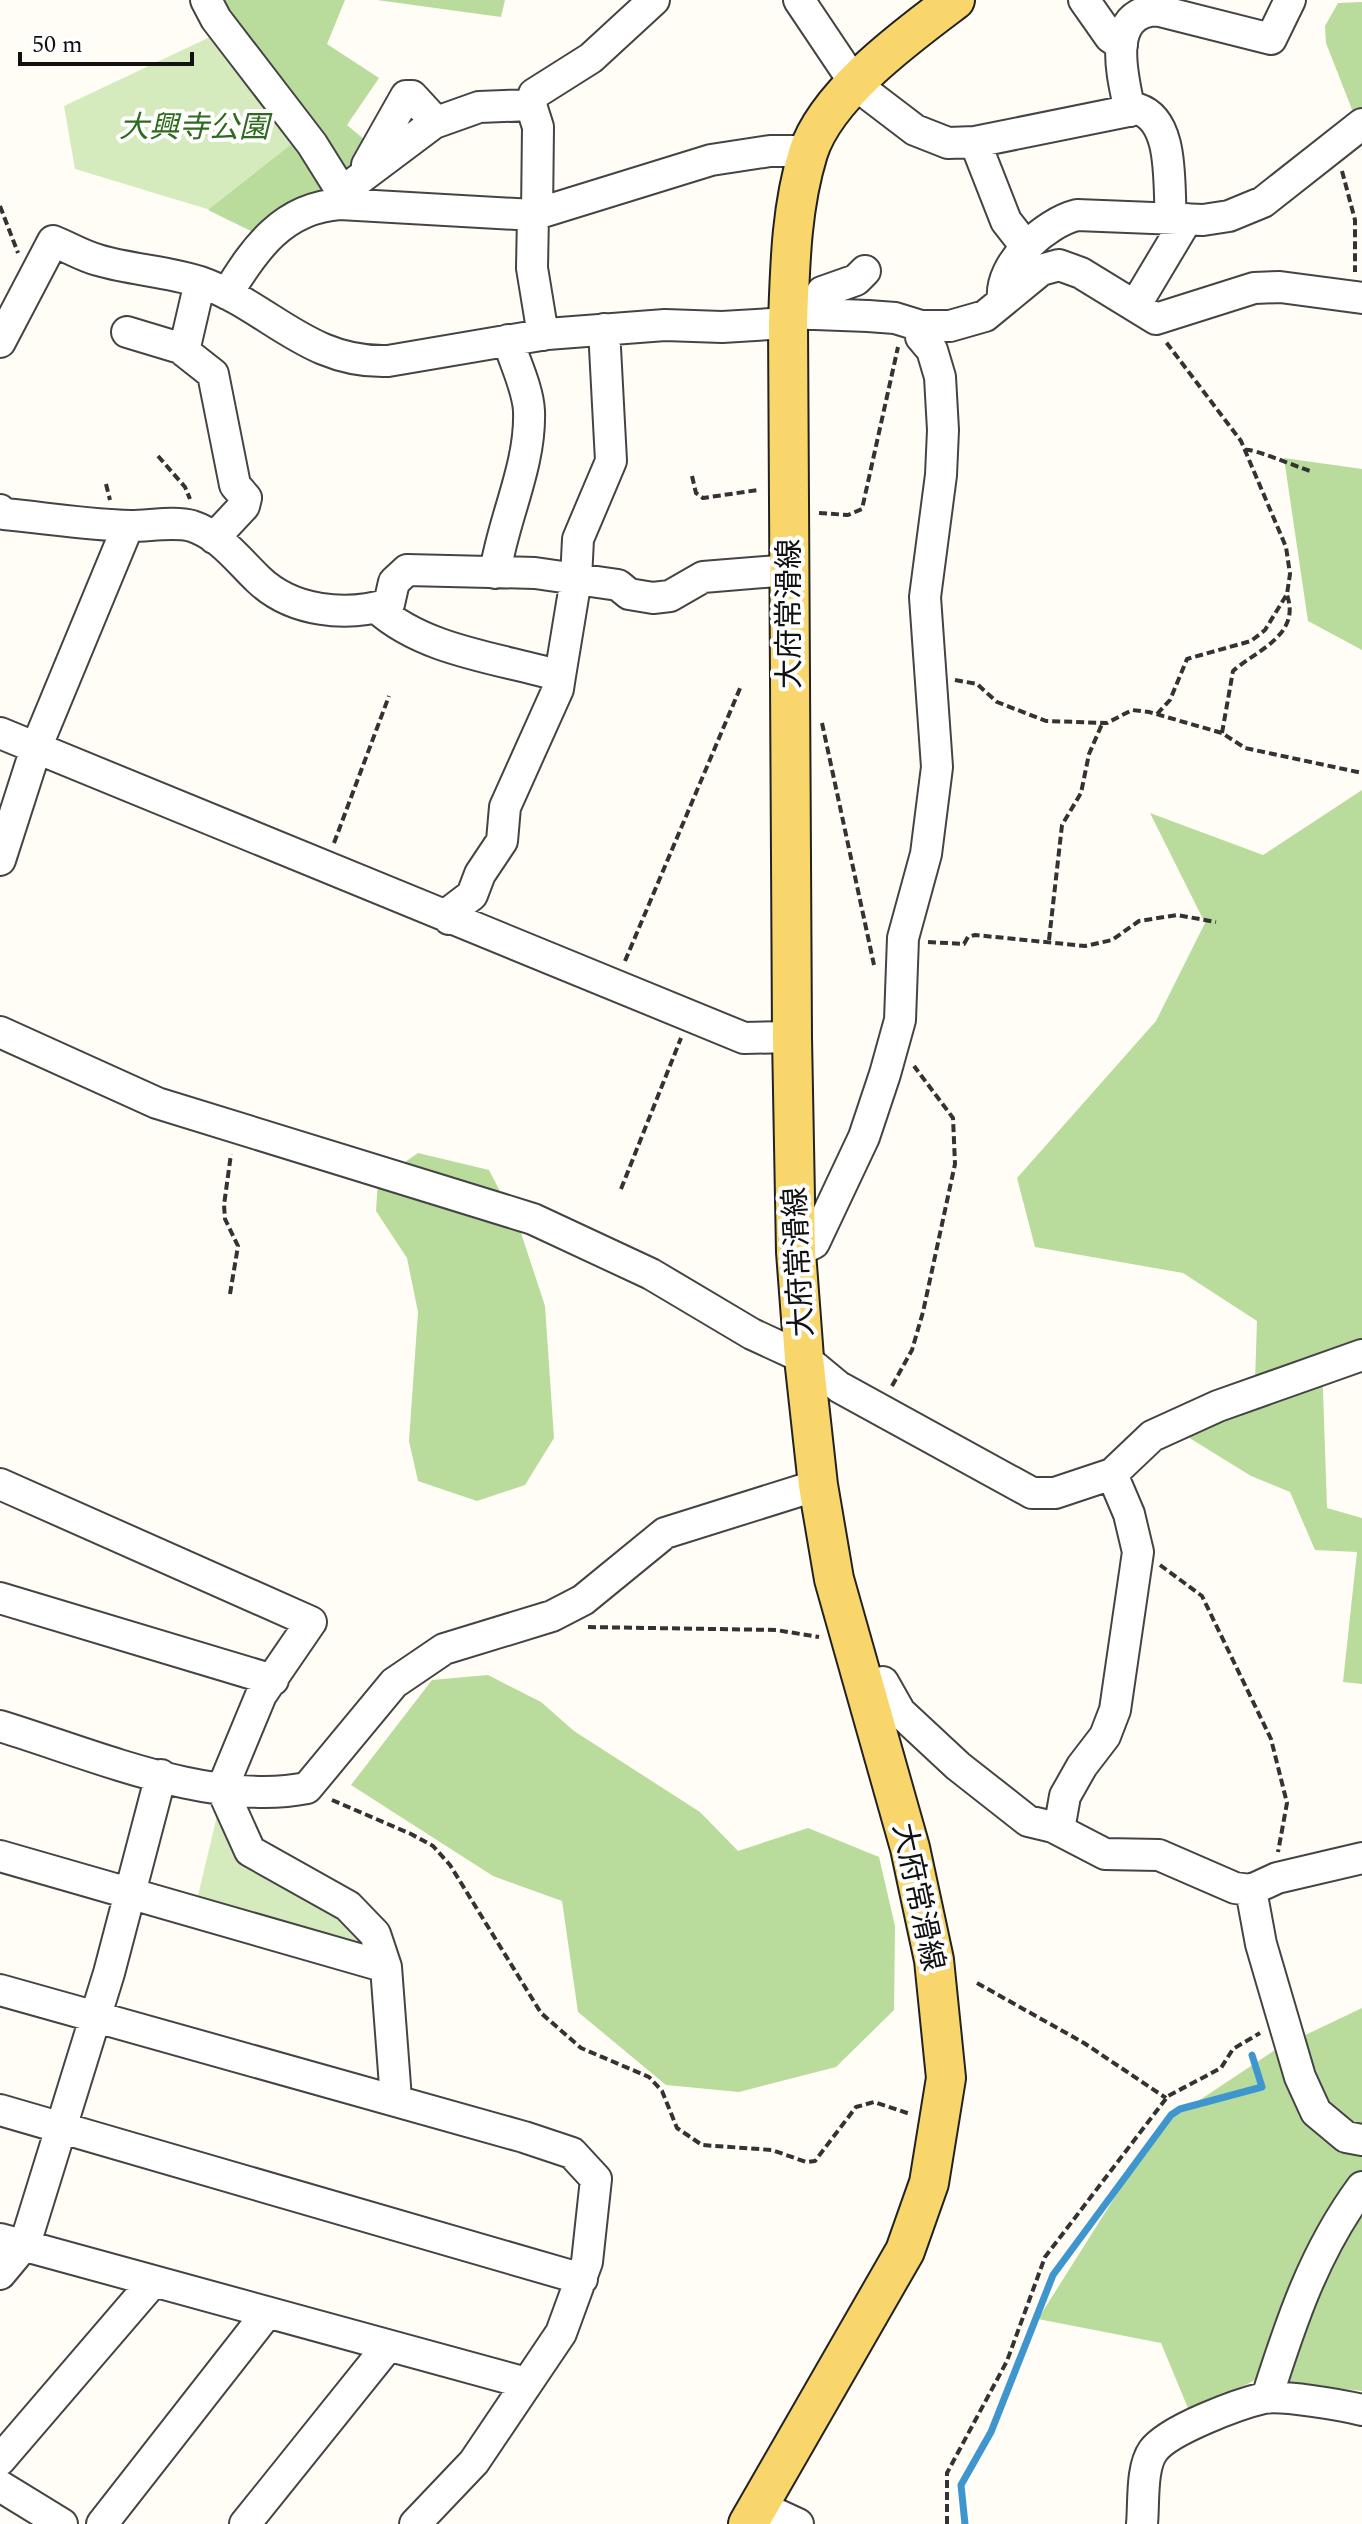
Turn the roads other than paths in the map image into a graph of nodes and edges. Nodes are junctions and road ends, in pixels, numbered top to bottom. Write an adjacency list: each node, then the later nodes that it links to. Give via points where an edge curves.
1 (206, 0): 14 (street)
2 (654, 0): 9 (street, via 591,58 543,86)
3 (799, 0): 8 (street)
4 (955, 0): 8 (main road, 大府常滑線)
5 (1084, 0): 7 (street, via 1110,37)
6 (1290, 0): 7 (street, via 1271,39 1156,10 1133,18 1122,34)
7 (1122, 45): 10 (street)
8 (856, 85): 12 (street, via 915,130 948,143); 13 (main road, 大府常滑線, via 830,112)
9 (531, 105): 14 (street, via 479,107 436,122 406,96); 15 (street, via 538,127)
10 (1130, 111): 12 (street); 16 (street, via 1148,112 1163,133)
11 (1362, 124): 16 (street, via 1263,202 1229,216)
12 (975, 142): 17 (street, via 1006,221)
13 (808, 151): 15 (street, via 711,160); 23 (main road, 大府常滑線, via 791,240)
14 (348, 190): 15 (street); 19 (street, via 280,228)
15 (535, 214): 27 (street, via 532,268)
16 (1179, 218): 17 (street, via 1077,215 1062,219); 22 (street)
17 (1027, 248): 21 (street, via 1001,284)
18 (865, 271): 23 (street, via 856,280 822,292)
19 (214, 288): 28 (street, via 312,346 361,362); 29 (street, via 96,260 53,241); 30 (street)
20 (1360, 297): 22 (street, via 1254,288)
21 (1003, 299): 22 (street, via 1041,270 1059,265); 24 (street, via 969,322)
22 (1145, 313)
23 (796, 317): 24 (street, via 868,316); 25 (street); 34 (main road, 大府常滑線)
24 (914, 324): 45 (street, via 932,350 940,377 943,430 925,597 937,767 926,854 903,938 900,1020 864,1137 814,1243)
25 (604, 329): 27 (street); 36 (street, via 611,461 578,539)
26 (127, 332): 30 (street)
27 (543, 335): 28 (street)
28 (508, 340): 35 (street, via 529,409 525,459)
29 (0, 342)
30 (184, 351): 33 (street, via 213,374 235,485 246,498 244,506)
31 (1, 513): 32 (street)
32 (128, 526): 33 (street); 40 (street)
33 (202, 532): 37 (street, via 261,582 294,601 324,610)
34 (789, 570): 36 (street, via 703,577 670,596 653,598 629,594 618,585); 44 (main road, 大府常滑線)
35 (495, 573): 36 (street); 37 (street, via 407,570 394,582 389,604)
36 (576, 579): 38 (street)
37 (377, 608): 38 (street, via 418,637)
38 (560, 676): 42 (street, via 505,807 502,841 472,895 451,911)
39 (0, 733): 40 (street)
40 (36, 748): 41 (street); 42 (street)
41 (0, 860)
42 (449, 919): 44 (street, via 744,1038)
43 (0, 1032): 47 (street, via 157,1103 533,1219 651,1274)
44 (792, 1037): 45 (main road, 大府常滑線)
45 (796, 1252): 47 (main road, 大府常滑線)
46 (1362, 1355): 48 (street, via 1218,1406 1152,1436)
47 (804, 1358): 48 (street, via 839,1387 1032,1493 1065,1491); 50 (main road, 大府常滑線)
48 (1112, 1474): 57 (street, via 1138,1552 1115,1710 1105,1736 1065,1796)
49 (0, 1484): 52 (street, via 311,1622)
50 (818, 1485): 53 (main road, 大府常滑線, via 834,1579); 56 (street, via 665,1533 583,1600 552,1616 444,1649 394,1683 307,1788)
51 (0, 1598): 52 (street)
52 (273, 1680): 56 (street, via 261,1695)
53 (864, 1685): 57 (street, via 883,1682 900,1712 958,1766 1028,1821); 81 (main road, 大府常滑線, via 910,1848 934,1960 946,2078 929,2183 905,2251)
54 (0, 1726): 55 (street)
55 (161, 1775): 56 (street); 61 (street)
56 (222, 1789): 62 (street, via 250,1851 348,1906 375,1934)
57 (1059, 1830): 60 (street, via 1105,1854 1159,1855 1235,1888)
58 (0, 1856): 61 (street)
59 (1362, 1858): 60 (street)
60 (1264, 1884): 68 (street, via 1261,1944 1300,2077 1316,2112 1346,2137)
61 (129, 1894): 62 (street); 64 (street)
62 (386, 1967): 65 (street)
63 (0, 1990): 64 (street)
64 (94, 2013): 65 (street); 67 (street)
65 (396, 2099): 72 (street, via 572,2153 596,2179)
66 (0, 2110): 67 (street)
67 (59, 2128): 70 (street); 72 (street)
68 (1362, 2140)
69 (1362, 2187): 77 (street, via 1333,2226 1300,2295)
70 (12, 2242): 71 (street); 73 (street)
71 (0, 2274)
72 (582, 2279): 76 (street, via 561,2333)
73 (152, 2283): 74 (street); 79 (street)
74 (267, 2313): 75 (street); 83 (street)
75 (388, 2346): 76 (street); 84 (street)
76 (526, 2383): 85 (street, via 474,2462)
77 (1267, 2397): 78 (street); 87 (street, via 1172,2435 1152,2452)
78 (1362, 2410)
79 (0, 2460)
80 (0, 2486): 82 (street)
81 (754, 2515): 86 (street)
82 (62, 2524)
83 (102, 2524)
84 (245, 2524)
85 (415, 2524)
86 (798, 2524)
87 (1142, 2524)

